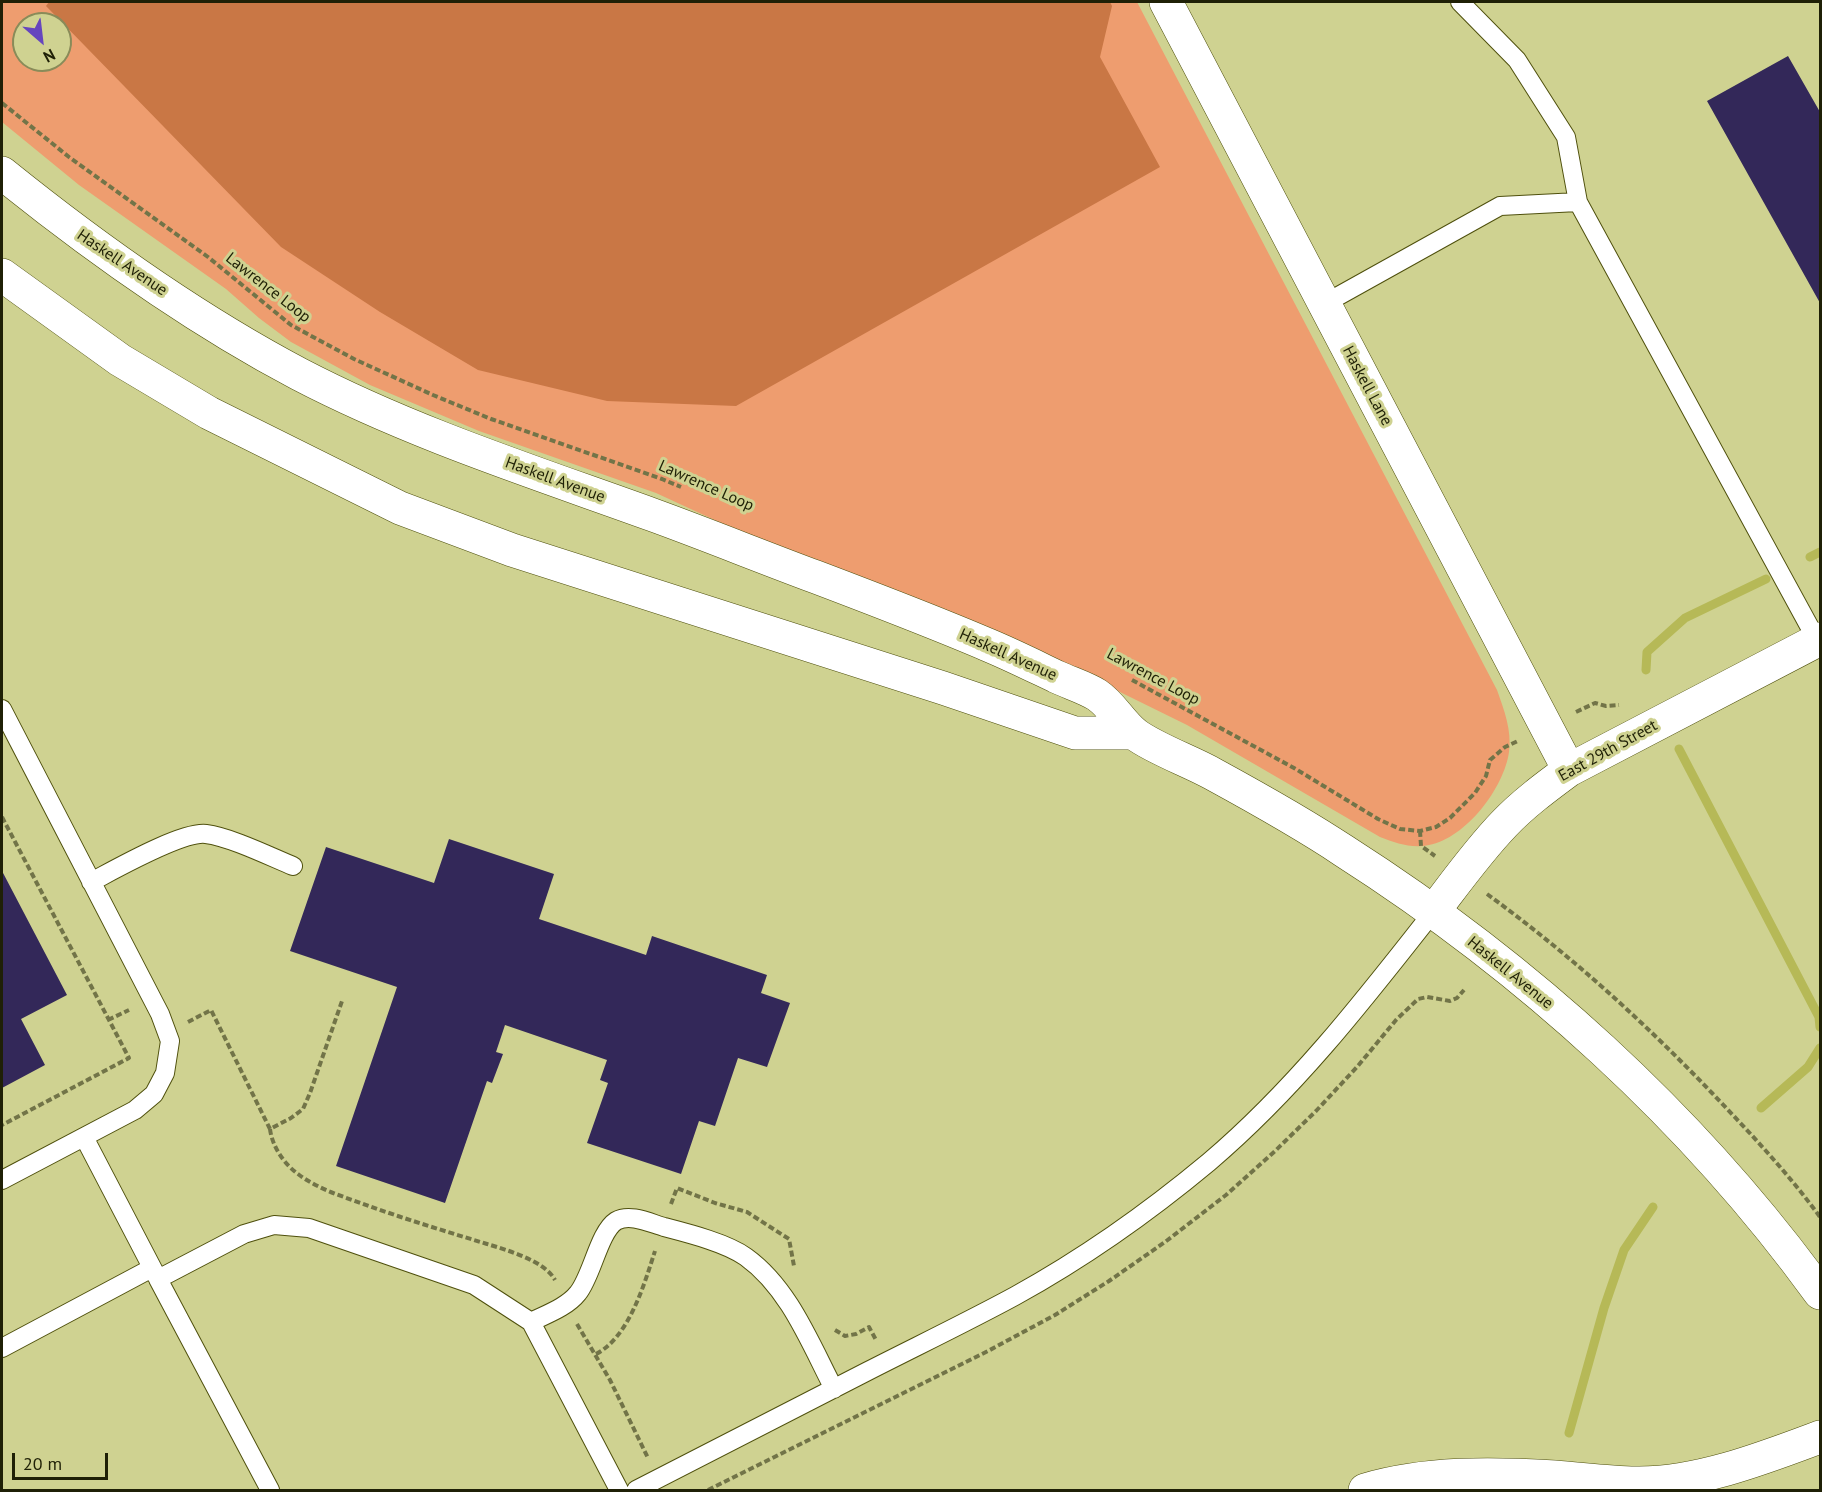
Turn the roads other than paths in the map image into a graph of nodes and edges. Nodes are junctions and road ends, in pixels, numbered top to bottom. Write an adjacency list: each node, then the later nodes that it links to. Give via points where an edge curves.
1 (1166, 2): 6 (main road, Haskell Lane)
2 (1460, 2): 4 (lane, via 1517,60 1566,137)
3 (2, 174): 9 (main road, Haskell Avenue, via 129,270 302,376 431,434 667,520 989,645 1098,696)
4 (1578, 202): 6 (lane, via 1500,206); 7 (lane)
5 (2, 275): 9 (main road, Haskell Avenue, via 120,360 200,407 400,508 512,550 1075,733)
6 (1324, 304): 10 (main road, Haskell Lane)
7 (1819, 643): 10 (main road, East 29th Street)
8 (2, 709): 12 (lane)
9 (1134, 733): 13 (main road, Haskell Avenue, via 1322,837)
10 (1569, 770): 13 (main road, East 29th Street, via 1504,824)
11 (293, 866): 12 (lane, via 204,833 158,848)
12 (91, 882): 14 (lane, via 160,1014 170,1041 165,1073 154,1094 135,1110)
13 (1433, 912): 17 (main road, Haskell Avenue, via 1517,976 1635,1081 1715,1163); 20 (lane, via 1306,1068 1263,1113 1164,1198 1017,1295)
14 (84, 1137): 15 (lane); 16 (lane)
15 (2, 1180)
16 (155, 1273): 18 (lane, via 274,1225 309,1228 474,1285); 19 (lane); 23 (lane)
17 (1821, 1293)
18 (531, 1322): 20 (lane, via 577,1295 606,1232 616,1221 642,1220 744,1256 763,1272 794,1313); 24 (lane)
19 (2, 1348)
20 (834, 1389): 25 (lane)
21 (1821, 1437): 22 (main road)
22 (1670, 1486): 26 (main road, via 1466,1475)
23 (270, 1491)
24 (619, 1491)
25 (636, 1491)
26 (1365, 1491)

